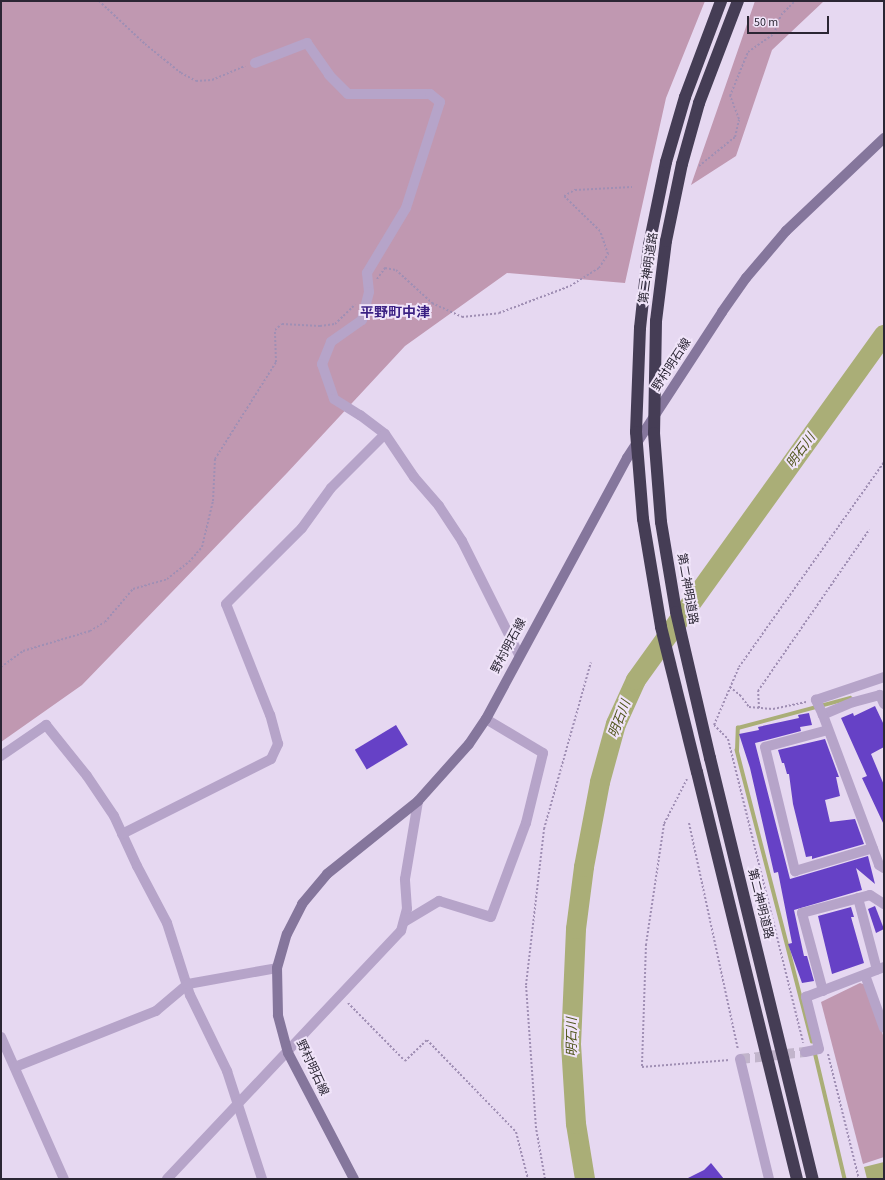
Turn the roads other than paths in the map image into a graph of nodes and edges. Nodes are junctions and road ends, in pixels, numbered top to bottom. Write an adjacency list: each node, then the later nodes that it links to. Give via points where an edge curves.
1 (721, 1): 37 (highway, 第二神明道路, bridge, via 685,97 666,162 648,245 640,328 636,432 643,519 661,627)
2 (738, 1): 38 (highway, 第二神明道路, bridge, via 699,104 682,164 666,241 656,321 654,433 661,522 676,612)
3 (255, 63): 5 (street, via 307,44 329,75 348,94 430,94 440,102 406,208 367,273 368,292 362,320 331,342 322,364 334,399)
4 (884, 138): 6 (main road, 野村明石線, via 786,232 738,289 627,458)
5 (385, 434): 6 (street, via 462,541); 14 (street, via 330,488 302,528 226,604 270,715 278,744 271,759)
6 (519, 655): 10 (main road, 野村明石線)
7 (884, 677): 9 (street, via 816,700)
8 (884, 704): 9 (street, via 880,695 853,702)
9 (823, 715): 11 (street)
10 (486, 719): 13 (main road, 野村明石線, via 469,744); 19 (street, via 543,753 526,823 491,917 439,901)
11 (828, 730): 15 (street); 15 (street, via 765,747 795,871)
12 (1, 756): 14 (street, via 46,725 88,776 114,816)
13 (418, 801): 19 (street, via 405,880 407,909); 20 (main road, 野村明石線, via 328,874 302,904 287,934)
14 (122, 834): 23 (street, via 167,924)
15 (873, 848): 16 (street, via 880,865)
16 (884, 868)
17 (858, 898): 18 (street, via 870,895); 21 (street); 24 (street, via 802,913)
18 (884, 904)
19 (404, 922): 28 (street, via 401,931)
20 (277, 968): 23 (street); 28 (main road, 野村明石線, via 278,1015)
21 (881, 968): 22 (street)
22 (865, 975): 24 (street); 25 (street)
23 (188, 984): 30 (street, via 156,1010); 31 (street, via 227,1071)
24 (823, 991): 27 (street, via 806,997 819,1049)
25 (884, 1028)
26 (1, 1037): 30 (street)
27 (805, 1052)
28 (288, 1053): 31 (street); 35 (main road, 野村明石線)
29 (740, 1059): 36 (street)
30 (15, 1068): 32 (street)
31 (238, 1104): 33 (street); 34 (street)
32 (64, 1179)
33 (167, 1179)
34 (262, 1179)
35 (354, 1179)
36 (769, 1179)
37 (797, 1179)
38 (813, 1179)

